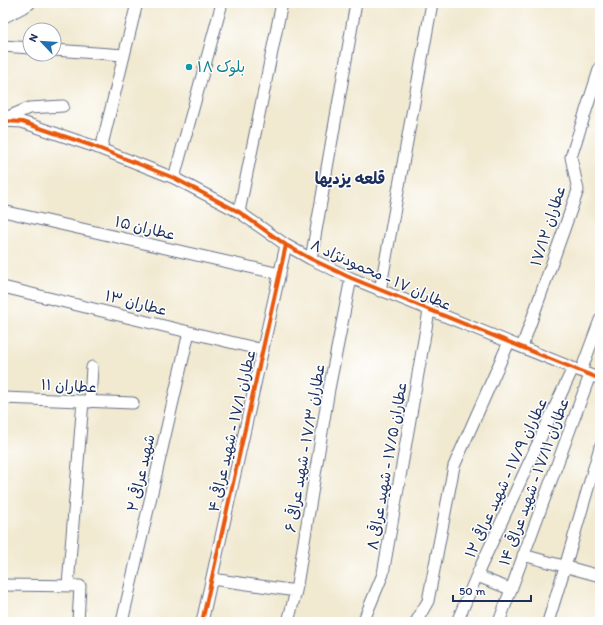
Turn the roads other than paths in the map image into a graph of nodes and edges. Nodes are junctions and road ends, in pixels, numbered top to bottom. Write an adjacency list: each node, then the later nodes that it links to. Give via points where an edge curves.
1 (28, 3): 7 (main road)
2 (137, 3): 11 (street)
3 (222, 3): 16 (street)
4 (282, 3): 18 (street)
5 (356, 3): 20 (street)
6 (432, 3): 24 (street)
7 (3, 16)
8 (3, 46): 9 (street)
9 (22, 47)
10 (62, 51): 11 (street)
11 (124, 55): 15 (street)
12 (600, 67): 29 (street, عطاران ۱۷/۱۲, via 571,157 578,190)
13 (63, 106): 14 (street, via 29,108)
14 (3, 120): 15 (street, عطاران ۱۷ - محمودنژاد ۸, via 22,122)
15 (101, 149): 16 (street, عطاران ۱۷ - محمودنژاد ۸)
16 (174, 178): 18 (street, عطاران ۱۷ - محمودنژاد ۸)
17 (3, 211): 21 (street, عطاران ۱۵)
18 (239, 212): 19 (street, عطاران ۱۷ - محمودنژاد ۸)
19 (286, 245): 20 (street, عطاران ۱۷ - محمودنژاد ۸); 21 (street, عطاران ۱۷/۱ - شهید عراقی ۴)
20 (311, 259): 22 (street, عطاران ۱۷ - محمودنژاد ۸)
21 (280, 274): 30 (street, عطاران ۱۷/۱ - شهید عراقی ۴)
22 (351, 278): 24 (street, عطاران ۱۷ - محمودنژاد ۸); 45 (street, عطاران ۱۷/۳ - شهید عراقی ۶, via 329,389)
23 (3, 287): 27 (street, عطاران ۱۳)
24 (380, 291): 25 (street, عطاران ۱۷ - محمودنژاد ۸)
25 (429, 311): 28 (street, عطاران ۱۷ - محمودنژاد ۸); 50 (street, عطاران ۱۷/۵ - شهید عراقی ۸, via 383,574)
26 (600, 320): 32 (street)
27 (190, 332): 30 (street, عطاران ۱۳); 47 (street, شهید عراقی ۲)
28 (509, 342): 29 (street, عطاران ۱۷ - محمودنژاد ۸); 51 (street, via 454,466 428,601)
29 (522, 347): 32 (street, عطاران ۱۷ - محمودنژاد ۸)
30 (263, 350): 41 (street, عطاران ۱۷/۱ - شهید عراقی ۴)
31 (92, 367): 34 (street)
32 (586, 373): 37 (street, عطاران ۱۷/۱۱ - شهید عراقی ۱۴); 39 (street, عطاران ۱۷/۹ - شهید عراقی ۱۲)
33 (3, 398): 34 (street, عطاران ۱۱)
34 (86, 402): 35 (street, عطاران ۱۱); 43 (street)
35 (133, 403)
36 (600, 446): 38 (street)
37 (523, 555): 38 (street); 44 (street, عطاران ۱۷/۱۱ - شهید عراقی ۱۴)
38 (565, 567): 40 (street); 54 (street)
39 (477, 576): 44 (street); 52 (street, عطاران ۱۷/۹ - شهید عراقی ۱۲)
40 (600, 576)
41 (212, 579): 45 (street); 48 (street, عطاران ۱۷/۱ - شهید عراقی ۴)
42 (3, 585): 43 (street)
43 (68, 585): 46 (street, via 80,586)
44 (510, 589): 53 (street, عطاران ۱۷/۱۱ - شهید عراقی ۱۴)
45 (296, 591): 49 (street, عطاران ۱۷/۳ - شهید عراقی ۶)
46 (78, 622)
47 (122, 622)
48 (202, 622)
49 (288, 622)
50 (363, 622)
51 (416, 622)
52 (458, 622)
53 (499, 622)
54 (548, 622)

